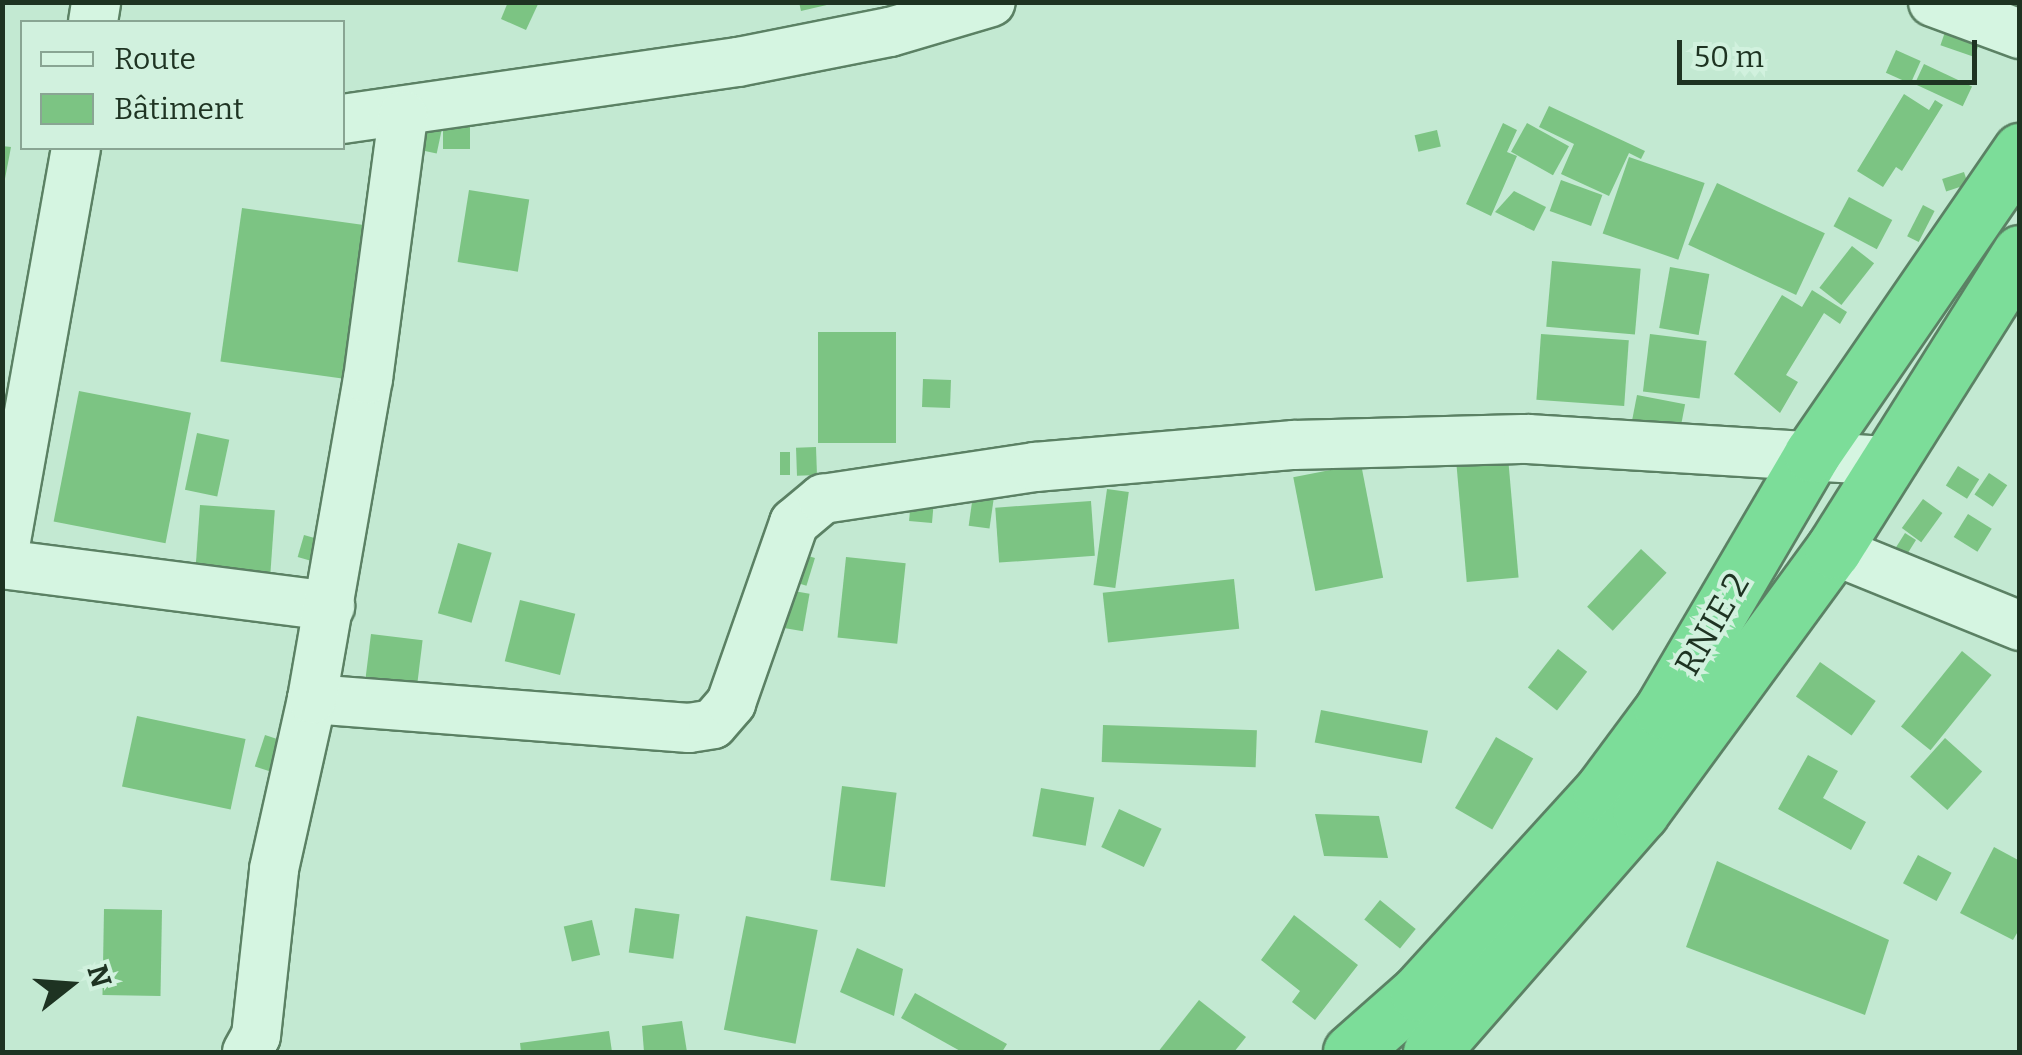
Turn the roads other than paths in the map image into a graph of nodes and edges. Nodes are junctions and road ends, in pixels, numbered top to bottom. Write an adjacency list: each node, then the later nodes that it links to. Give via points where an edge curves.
1 (991, 2): 3 (street)
2 (1933, 2): 4 (street)
3 (887, 17): 5 (street)
4 (2020, 34)
5 (403, 115): 6 (street); 14 (street)
6 (345, 119)
7 (75, 150): 10 (street)
8 (2020, 151): 11 (highway, RNIE 2 / RNIE 2)
9 (2020, 253): 12 (highway, RNIE 2 / RNIE 2)
10 (23, 321): 14 (street, via 2,564)
11 (1812, 454): 12 (street); 16 (street, via 1528,440 1294,445 1035,467 823,499 794,522 731,703 712,724 689,728); 18 (highway, RNIE 2 / RNIE 2, via 1662,710 1601,792 1418,993)
12 (1890, 461): 13 (highway, RNIE 2 / RNIE 2)
13 (1832, 550): 15 (street); 19 (highway, RNIE 2 / RNIE 2, via 1611,852)
14 (330, 606): 16 (street)
15 (2020, 626)
16 (312, 699): 17 (street, via 274,869 256,1036)
17 (248, 1052)
18 (1350, 1052)
19 (1431, 1052)

